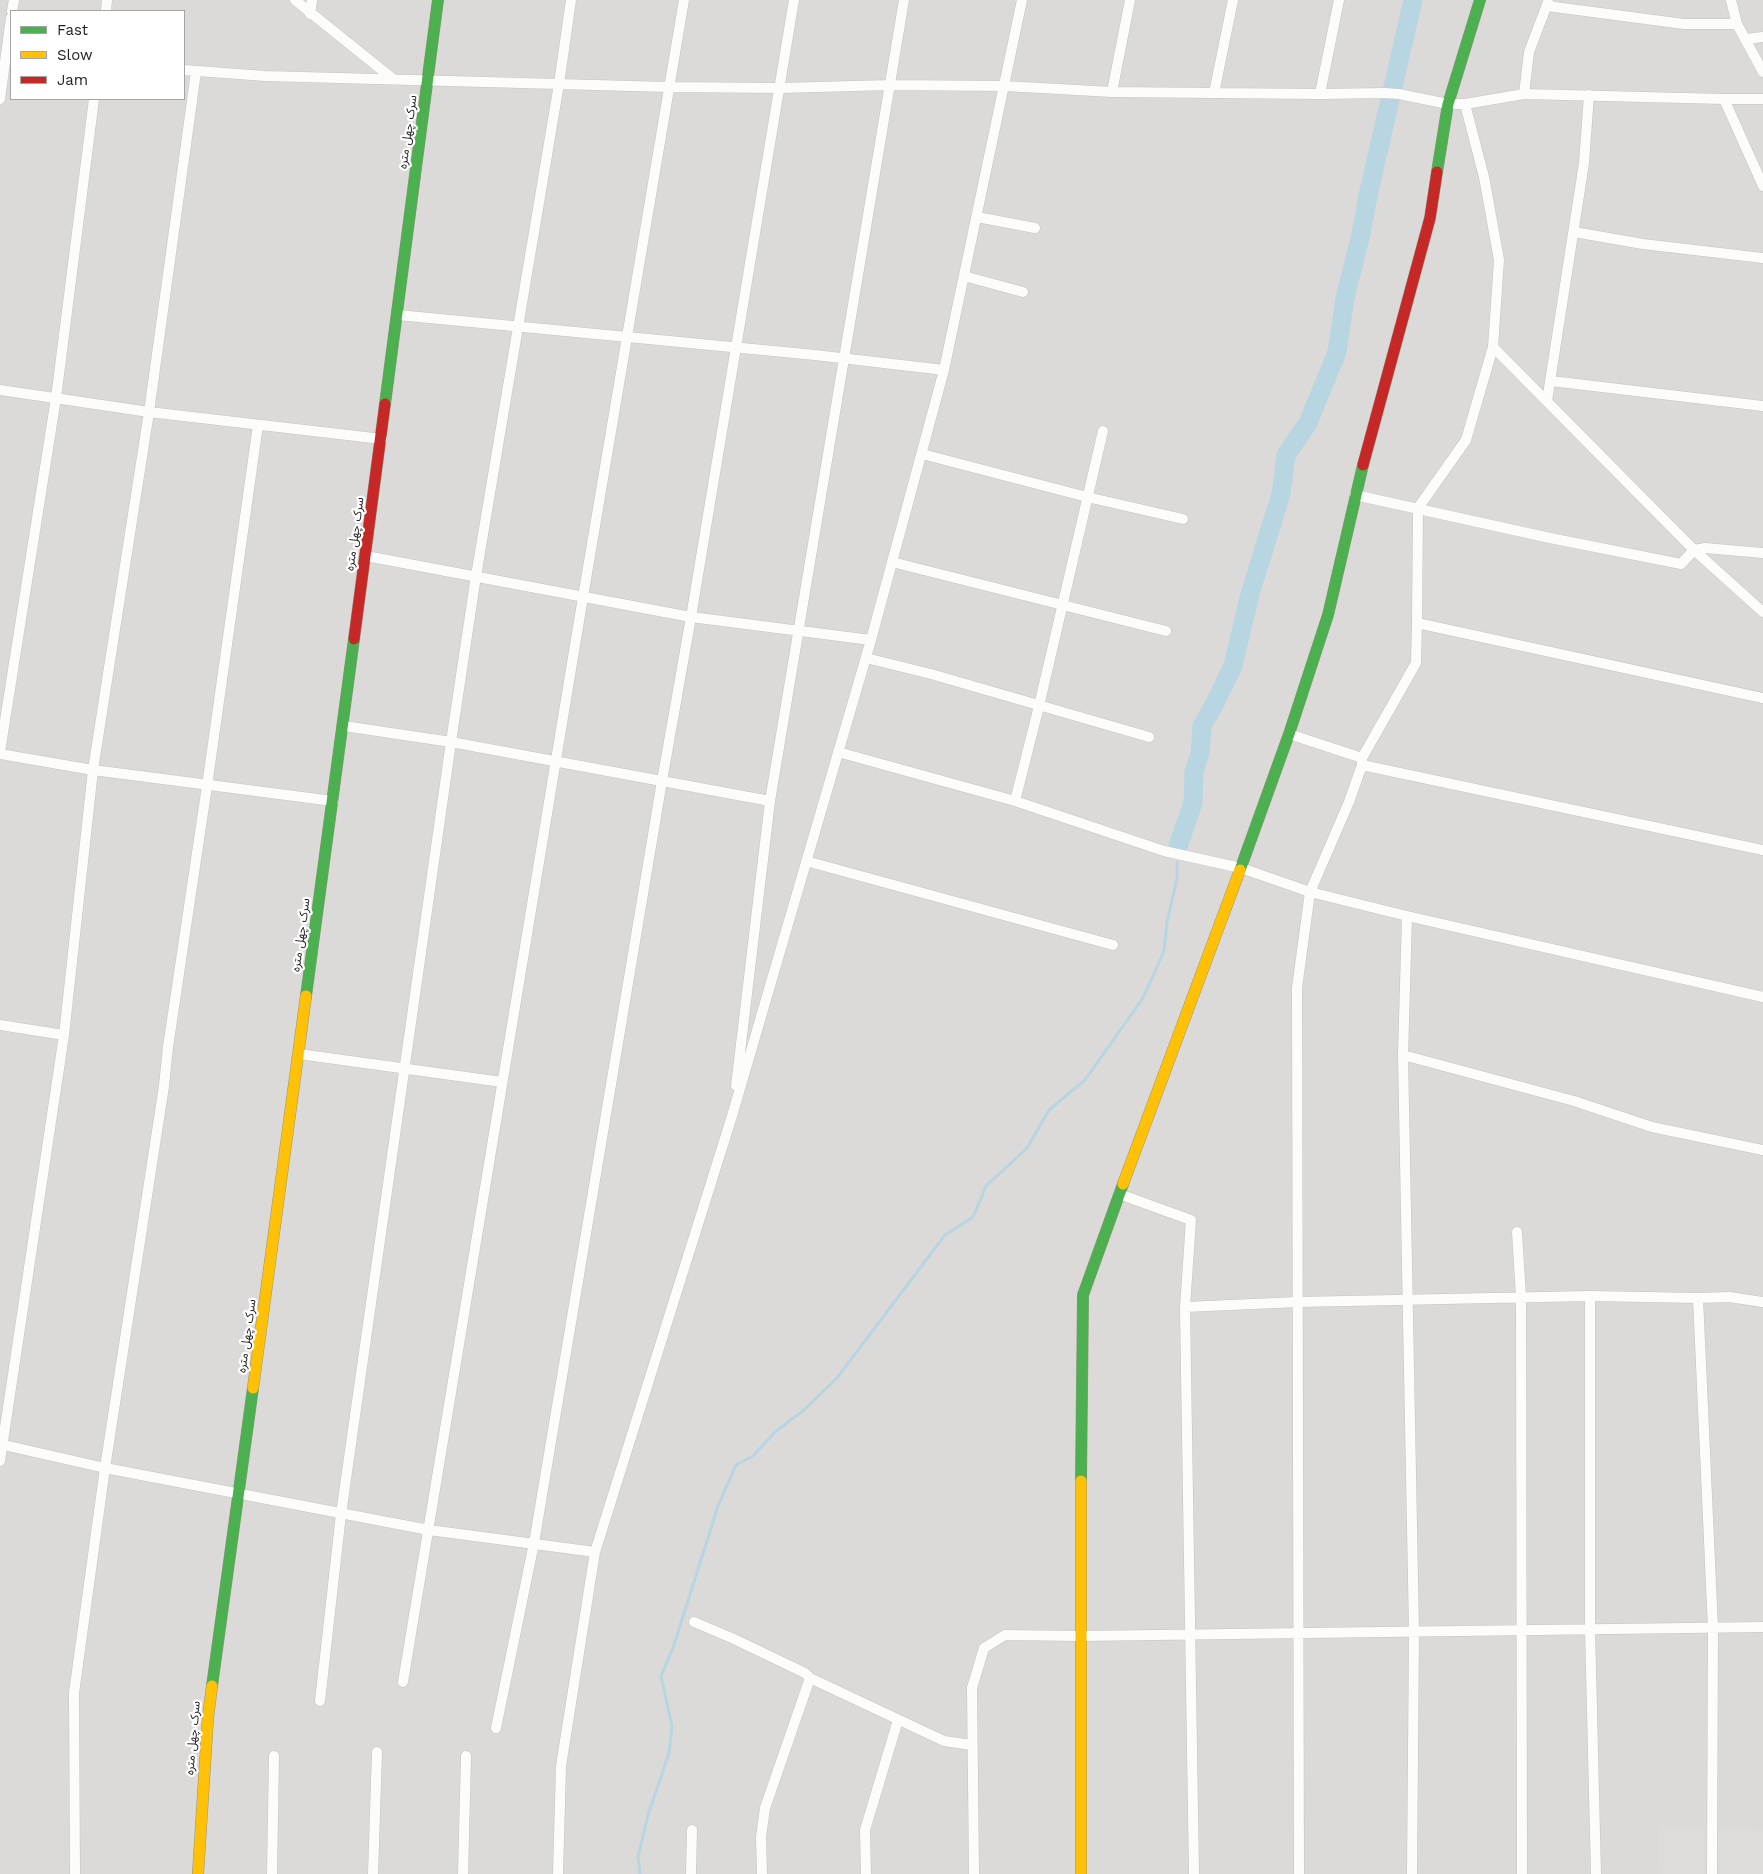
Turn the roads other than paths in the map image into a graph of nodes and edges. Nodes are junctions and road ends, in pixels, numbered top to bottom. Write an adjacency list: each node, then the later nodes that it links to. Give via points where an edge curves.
1 (295, 0): 15 (street)
2 (312, 0): 15 (street)
3 (438, 0): 25 (street, سرک چهل متره)
4 (571, 0): 26 (street)
5 (684, 0): 29 (street)
6 (794, 0): 30 (street)
7 (904, 0): 27 (street)
8 (1022, 0): 28 (street)
9 (1130, 0): 31 (street)
10 (1233, 0): 32 (street)
11 (1339, 0): 33 (street)
12 (1480, 0): 40 (street)
13 (1731, 0): 17 (street)
14 (1548, 3): 17 (street, via 1684,24); 34 (street, via 1529,52)
15 (310, 14): 24 (street)
16 (10, 23): 20 (street)
17 (1737, 24): 19 (street)
18 (1763, 37): 19 (street)
19 (1746, 39): 23 (street)
20 (6, 44): 36 (street)
21 (185, 70): 22 (street)
22 (196, 72): 24 (street); 61 (street)
23 (1763, 72)
24 (393, 78): 25 (street)
25 (429, 80): 26 (street); 49 (street, سرک چهل متره)
26 (558, 84): 29 (street); 50 (street)
27 (890, 85): 28 (street); 30 (street); 54 (street)
28 (1005, 86): 31 (street); 43 (street)
29 (668, 88): 30 (street); 51 (street)
30 (780, 88): 53 (street)
31 (1112, 92): 32 (street)
32 (1214, 93): 33 (street)
33 (1320, 94): 40 (street, via 1399,94)
34 (1524, 94): 35 (street); 41 (street)
35 (1589, 95): 37 (street); 45 (street)
36 (0, 99)
37 (1724, 99): 38 (street); 42 (street)
38 (1763, 99)
39 (94, 100): 58 (street)
40 (1448, 104): 41 (street); 66 (street, via 1430,218)
41 (1465, 104): 52 (street, via 1484,177 1499,260)
42 (1763, 186)
43 (977, 216): 44 (street); 47 (street)
44 (1035, 228)
45 (1574, 232): 46 (street); 56 (street)
46 (1763, 258)
47 (964, 276): 48 (street); 55 (street)
48 (1023, 292)
49 (398, 315): 50 (street); 64 (street, سرک چهل متره)
50 (518, 327): 51 (street); 74 (street)
51 (627, 337): 53 (street); 75 (street)
52 (1493, 347): 59 (street); 68 (street, via 1466,440)
53 (736, 348): 54 (street); 78 (street)
54 (844, 358): 55 (street); 80 (street)
55 (944, 370): 65 (street)
56 (1551, 381): 59 (street); 60 (street)
57 (0, 390): 58 (street)
58 (56, 398): 61 (street); 91 (street)
59 (1547, 401): 70 (street)
60 (1763, 406)
61 (149, 412): 62 (street); 94 (street)
62 (258, 425): 64 (street); 96 (street)
63 (1103, 431): 67 (street)
64 (382, 439): 72 (street, سرک چهل متره)
65 (922, 454): 67 (street); 73 (street)
66 (1355, 495): 68 (street); 87 (street, via 1328,615)
67 (1087, 497): 69 (street); 76 (street)
68 (1418, 508): 70 (street, via 1681,564); 79 (street)
69 (1183, 519)
70 (1694, 550): 71 (street); 77 (street)
71 (1763, 553)
72 (366, 556): 74 (street); 86 (street, سرک چهل متره)
73 (892, 562): 76 (street); 82 (street)
74 (476, 576): 75 (street); 89 (street)
75 (583, 597): 78 (street); 92 (street)
76 (1063, 605): 81 (street); 85 (street)
77 (1763, 612)
78 (691, 618): 80 (street); 95 (street)
79 (1417, 623): 84 (street); 93 (street, via 1416,663)
80 (798, 631): 82 (street); 98 (street)
81 (1166, 631)
82 (871, 640): 83 (street)
83 (866, 658): 85 (street); 90 (street)
84 (1763, 698)
85 (1039, 706): 88 (street); 99 (street)
86 (344, 726): 89 (street); 97 (street, سرک چهل متره)
87 (1289, 734): 93 (street); 102 (street)
88 (1149, 737)
89 (451, 742): 92 (street); 111 (street)
90 (838, 752): 99 (street); 101 (street)
91 (0, 753): 94 (street)
92 (556, 762): 95 (street); 112 (street)
93 (1362, 762): 100 (street); 103 (street, via 1349,802)
94 (93, 770): 96 (street); 108 (street)
95 (662, 781): 98 (street); 130 (street)
96 (207, 786): 97 (street); 126 (street)
97 (334, 801): 109 (street, سرک چهل متره)
98 (770, 801): 113 (street)
99 (1015, 801): 102 (street, via 1164,851)
100 (1763, 850)
101 (806, 861): 105 (street); 113 (street)
102 (1241, 868): 103 (street); 115 (street)
103 (1310, 892): 104 (street); 121 (street, via 1298,988)
104 (1407, 916): 106 (street); 110 (street)
105 (1114, 945)
106 (1763, 997)
107 (0, 1026): 108 (street)
108 (64, 1035): 124 (street)
109 (299, 1054): 111 (street); 127 (street, سرک چهل متره)
110 (1403, 1055): 114 (street, via 1574,1101 1652,1127); 120 (street)
111 (405, 1067): 112 (street); 128 (street)
112 (502, 1082): 129 (street)
113 (732, 1116): 131 (street)
114 (1763, 1150)
115 (1119, 1194): 123 (street, via 1191,1220); 140 (street, via 1083,1295)
116 (1516, 1232): 118 (street)
117 (1590, 1296): 118 (street); 119 (street); 135 (street)
118 (1521, 1297): 120 (street); 136 (street)
119 (1698, 1298): 122 (street, via 1729,1297); 134 (street)
120 (1408, 1299): 121 (street); 137 (street)
121 (1298, 1302): 123 (street); 138 (street)
122 (1763, 1302)
123 (1185, 1307): 139 (street)
124 (1, 1445): 125 (street); 126 (street)
125 (0, 1461)
126 (105, 1468): 127 (street); 151 (street, via 74,1693)
127 (239, 1494): 128 (street); 152 (street, سرک چهل متره, via 208,1717)
128 (342, 1514): 129 (street); 143 (street)
129 (429, 1530): 130 (street); 142 (street)
130 (534, 1543): 131 (street); 145 (street)
131 (595, 1552): 156 (street, via 561,1766)
132 (694, 1622): 141 (street)
133 (1763, 1627): 134 (street)
134 (1713, 1628): 135 (street); 167 (street)
135 (1590, 1629): 136 (street); 166 (street)
136 (1522, 1630): 137 (street); 165 (street)
137 (1414, 1631): 138 (street); 164 (street)
138 (1298, 1632): 139 (street); 163 (street)
139 (1190, 1633): 140 (street); 162 (street)
140 (1080, 1636): 146 (street, via 1005,1635 984,1648 972,1688); 161 (street)
141 (810, 1678): 144 (street); 158 (street, via 765,1808 761,1837)
142 (403, 1682)
143 (320, 1701)
144 (898, 1720): 146 (street, via 944,1741); 159 (street, via 866,1830)
145 (496, 1728)
146 (972, 1745): 160 (street)
147 (377, 1752): 154 (street)
148 (274, 1756): 153 (street)
149 (466, 1756): 155 (street)
150 (692, 1830): 157 (street)
151 (75, 1874)
152 (198, 1874)
153 (272, 1874)
154 (373, 1874)
155 (464, 1874)
156 (558, 1874)
157 (691, 1874)
158 (762, 1874)
159 (866, 1874)
160 (974, 1874)
161 (1081, 1874)
162 (1194, 1874)
163 (1299, 1874)
164 (1412, 1874)
165 (1522, 1874)
166 (1596, 1874)
167 (1712, 1874)

